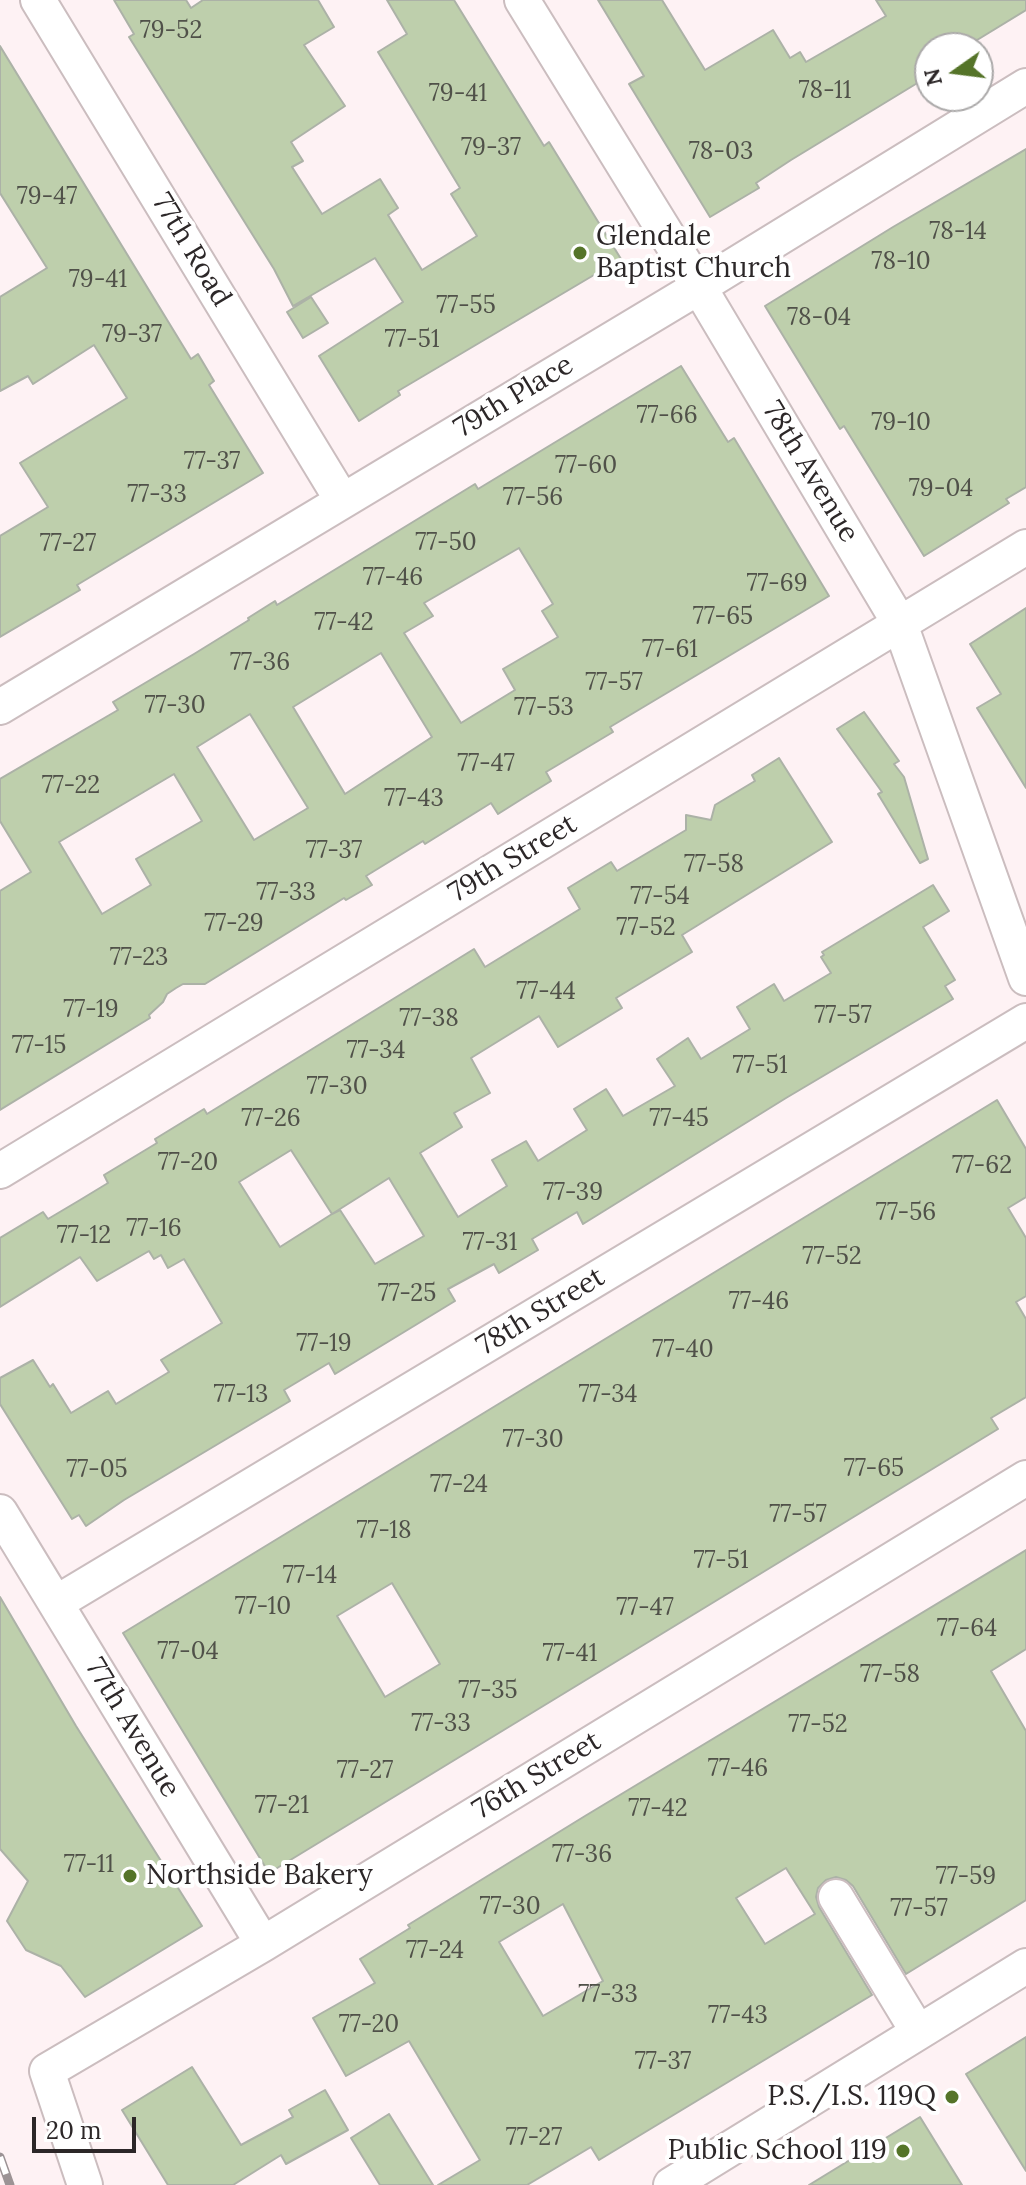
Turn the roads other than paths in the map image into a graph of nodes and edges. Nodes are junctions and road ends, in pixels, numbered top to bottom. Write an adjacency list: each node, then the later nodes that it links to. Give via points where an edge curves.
1 (38, 0): 5 (street, 77th Road)
2 (522, 0): 4 (street, 78th Avenue)
3 (1026, 86): 4 (street, 79th Place)
4 (699, 287): 5 (street, 79th Place); 7 (street, 78th Avenue)
5 (342, 500): 8 (street, 79th Place)
6 (1026, 547): 7 (street, 79th Street)
7 (900, 624): 9 (street, 78th Avenue); 11 (street, 79th Street)
8 (0, 707)
9 (1026, 978)
10 (1026, 1021): 14 (street, 78th Street)
11 (0, 1171)
12 (1026, 1478): 16 (street, 76th Street)
13 (0, 1512): 14 (street, 77th Avenue)
14 (56, 1603): 16 (street, 77th Avenue)
15 (836, 1897): 18 (street)
16 (263, 1944): 19 (street, 76th Street, via 47,2071)
17 (1026, 1966): 18 (street)
18 (918, 2032): 20 (street)
19 (85, 2185)
20 (671, 2185)

